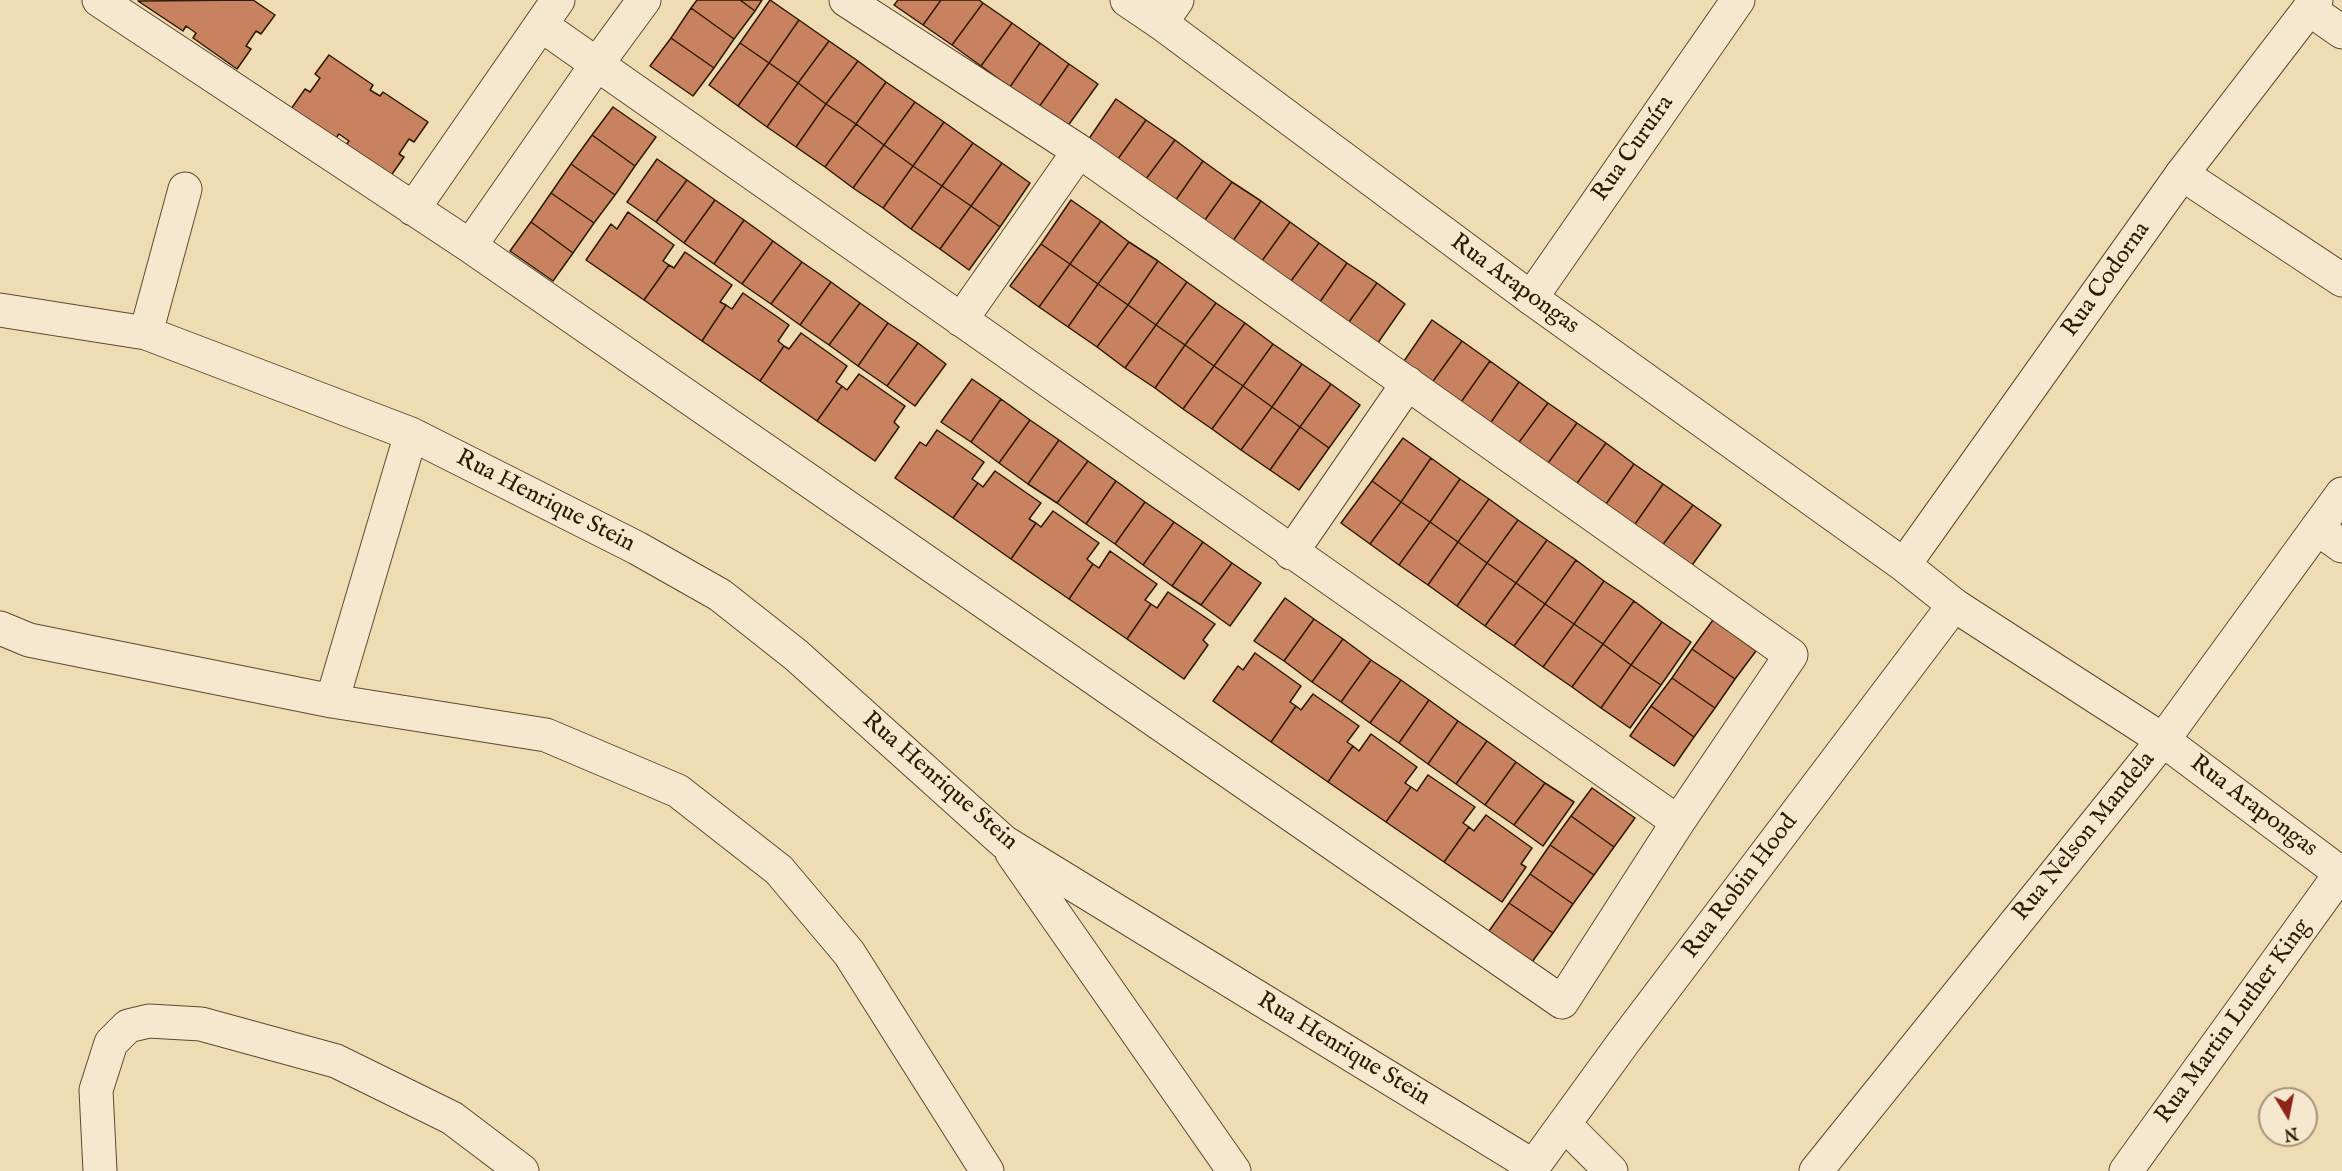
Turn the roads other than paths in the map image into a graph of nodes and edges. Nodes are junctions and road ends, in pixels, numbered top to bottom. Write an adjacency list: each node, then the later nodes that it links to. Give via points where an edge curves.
1 (99, 0): 14 (street)
2 (644, 0): 10 (street)
3 (846, 0): 11 (street)
4 (1127, 0): 7 (street, Rua Arapongas)
5 (1738, 0): 17 (street, Rua Curuíra)
6 (2312, 5): 9 (street); 12 (street, Rua Codorna)
7 (1169, 12): 17 (street, Rua Arapongas)
8 (549, 13): 10 (street); 14 (street)
9 (2342, 32)
10 (597, 64): 15 (street); 19 (street)
11 (1079, 151): 19 (street); 21 (street)
12 (2182, 174): 16 (street); 26 (street, Rua Codorna)
13 (185, 189): 20 (street)
14 (413, 208): 15 (street)
15 (470, 246): 31 (street, via 1562,1002)
16 (2342, 280)
17 (1531, 298): 26 (street, Rua Arapongas)
18 (0, 310): 20 (street, Rua Henrique Stein)
19 (961, 320): 25 (street)
20 (146, 333): 22 (street, Rua Henrique Stein)
21 (1408, 383): 25 (street); 31 (street, via 1791,655)
22 (411, 434): 29 (street); 32 (street, Rua Henrique Stein, via 720,594 796,656)
23 (2342, 494): 24 (street, Rua Nelson Mandela)
24 (2330, 537): 30 (street, Rua Nelson Mandela)
25 (1291, 553): 31 (street)
26 (1904, 565): 27 (street, Rua Arapongas)
27 (1954, 605): 30 (street, Rua Arapongas); 34 (street, Rua Robin Hood)
28 (0, 628): 29 (street, via 29,640)
29 (332, 701): 38 (street, via 546,735 678,791 779,870 849,953)
30 (2163, 740): 33 (street, Rua Arapongas); 41 (street, Rua Nelson Mandela)
31 (1678, 822)
32 (1004, 842): 35 (street, Rua Henrique Stein); 39 (street)
33 (2342, 873): 42 (street, Rua Martin Luther King)
34 (1564, 1124): 35 (street, Rua Robin Hood); 40 (street)
35 (1531, 1168)
36 (100, 1171): 37 (street, via 96,1090 111,1043 128,1026 149,1021 201,1023 336,1061 452,1118)
37 (522, 1171)
38 (987, 1171)
39 (1234, 1171)
40 (1611, 1171)
41 (1816, 1171)
42 (2126, 1171)

